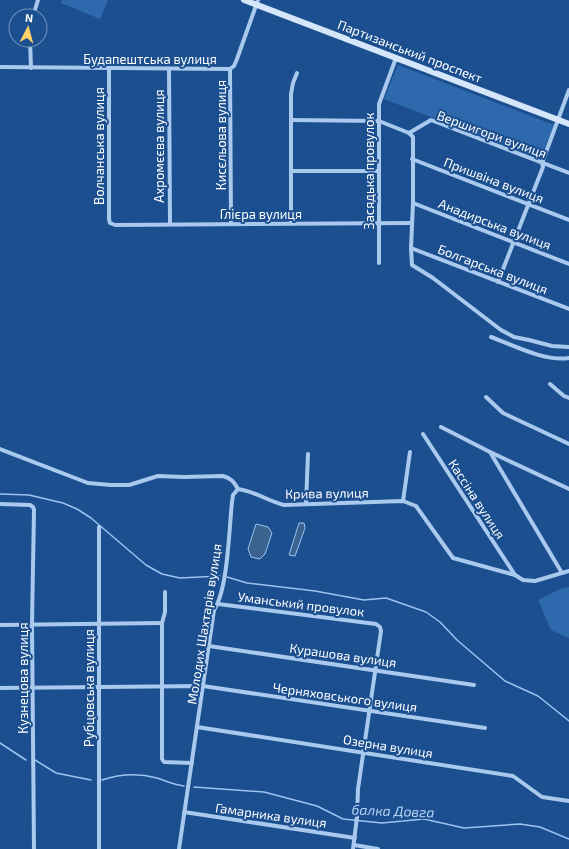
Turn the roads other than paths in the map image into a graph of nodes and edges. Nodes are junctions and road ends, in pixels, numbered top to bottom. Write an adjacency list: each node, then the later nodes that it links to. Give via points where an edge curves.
1 (244, 0): 2 (street, Партизанський проспект)
2 (257, 2): 4 (street, Партизанський проспект); 9 (street, Будапештська вулиця, via 237,59)
3 (30, 48): 6 (street)
4 (396, 58): 12 (street, Партизанський проспект); 14 (street, Засядька провулок, via 379,104)
5 (0, 67): 6 (street, Будапештська вулиця)
6 (30, 68): 7 (street, Будапештська вулиця)
7 (109, 68): 8 (street, Будапештська вулиця); 28 (street, Волчанська вулиця)
8 (169, 69): 9 (street, Будапештська вулиця); 29 (street, Ахромєєва вулиця)
9 (230, 69): 30 (street, Кисєльова вулиця)
10 (297, 73): 13 (street, via 291,94)
11 (569, 90): 12 (street)
12 (558, 119): 15 (street, Партизанський проспект); 18 (street)
13 (291, 120): 14 (street); 19 (street)
14 (379, 121): 16 (street); 20 (street, Засядька провулок)
15 (569, 124)
16 (408, 133): 17 (street, via 413,137); 18 (street, Вершигори вулиця, via 431,120)
17 (412, 159): 22 (street); 23 (street, Пришвіна вулиця)
18 (542, 163): 21 (street, Вершигори вулиця); 23 (street, via 543,167)
19 (291, 171): 20 (street); 25 (street)
20 (379, 171): 26 (street, Засядька провулок)
21 (569, 173)
22 (413, 203): 27 (street); 31 (street, Анадирська вулиця)
23 (528, 204): 24 (street, Пришвіна вулиця); 31 (street)
24 (569, 220)
25 (291, 223): 26 (street, Глієра вулиця); 30 (street, Глієра вулиця)
26 (378, 223): 27 (street, Глієра вулиця); 33 (street, Засядька провулок)
27 (411, 223): 32 (street)
28 (110, 224): 29 (street, Глієра вулиця)
29 (170, 224): 30 (street, Глієра вулиця)
30 (231, 224)
31 (513, 242): 34 (street, Анадирська вулиця); 35 (street)
32 (411, 248): 35 (street, Болгарська вулиця); 38 (street, via 411,262 414,268 433,278 501,330 514,337 552,346)
33 (379, 263)
34 (569, 264)
35 (498, 282): 36 (street, Болгарська вулиця)
36 (569, 309)
37 (491, 337): 39 (street, via 545,357)
38 (569, 347)
39 (569, 358)
40 (550, 384): 42 (street)
41 (486, 397): 45 (street, via 503,413)
42 (569, 398)
43 (441, 427): 48 (street)
44 (423, 434): 58 (street, Кассіна вулиця)
45 (569, 444)
46 (0, 449): 50 (street, Крива вулиця, via 93,484 129,485 158,476 223,476 233,481)
47 (410, 452): 52 (street)
48 (490, 452): 51 (street); 57 (street)
49 (308, 454): 54 (street)
50 (238, 489): 54 (street, Крива вулиця, via 284,505); 60 (street, Молодих Шахтарів вулиця, via 233,495 225,572)
51 (569, 489)
52 (403, 501): 54 (street, Крива вулиця); 58 (street, via 416,506 453,558)
53 (0, 504): 62 (street, Кузнецова вулиця, via 33,507)
54 (306, 504)
55 (99, 527): 63 (street, Рубцовська вулиця)
56 (569, 571): 57 (street)
57 (562, 573): 58 (street, via 534,581)
58 (515, 576)
59 (165, 592): 61 (street)
60 (218, 604): 65 (street, Молодих Шахтарів вулиця, via 214,610); 66 (street, Уманський провулок, via 376,624 380,626 381,631)
61 (162, 623): 63 (street); 70 (street)
62 (32, 624): 63 (street); 64 (street); 72 (street, Кузнецова вулиця)
63 (99, 624): 69 (street, Рубцовська вулиця)
64 (0, 625)
65 (209, 646): 66 (street, Курашова вулиця); 68 (street, Молодих Шахтарів вулиця)
66 (375, 670): 67 (street, Курашова вулиця); 73 (street)
67 (474, 685)
68 (203, 686): 70 (street, Черняховського вулиця); 73 (street, Черняховського вулиця); 74 (street, Молодих Шахтарів вулиця)
69 (98, 687): 70 (street, Черняховського вулиця); 72 (street, Черняховського вулиця); 83 (street, Рубцовська вулиця)
70 (162, 687): 77 (street, via 163,760)
71 (0, 688): 72 (street, Черняховського вулиця)
72 (32, 688): 82 (street, Кузнецова вулиця)
73 (370, 710): 75 (street, Черняховського вулиця); 76 (street)
74 (197, 727): 76 (street, Озерна вулиця); 77 (street, Молодих Шахтарів вулиця)
75 (485, 728)
76 (363, 752): 78 (street, Озерна вулиця, via 513,776 542,797); 80 (street)
77 (192, 763): 79 (street, Молодих Шахтарів вулиця)
78 (569, 801)
79 (184, 812): 80 (street, Гамарника вулиця); 84 (street, Молодих Шахтарів вулиця)
80 (355, 838): 81 (street)
81 (353, 847): 85 (street)
82 (34, 849)
83 (99, 849)
84 (179, 849)
85 (378, 849)

